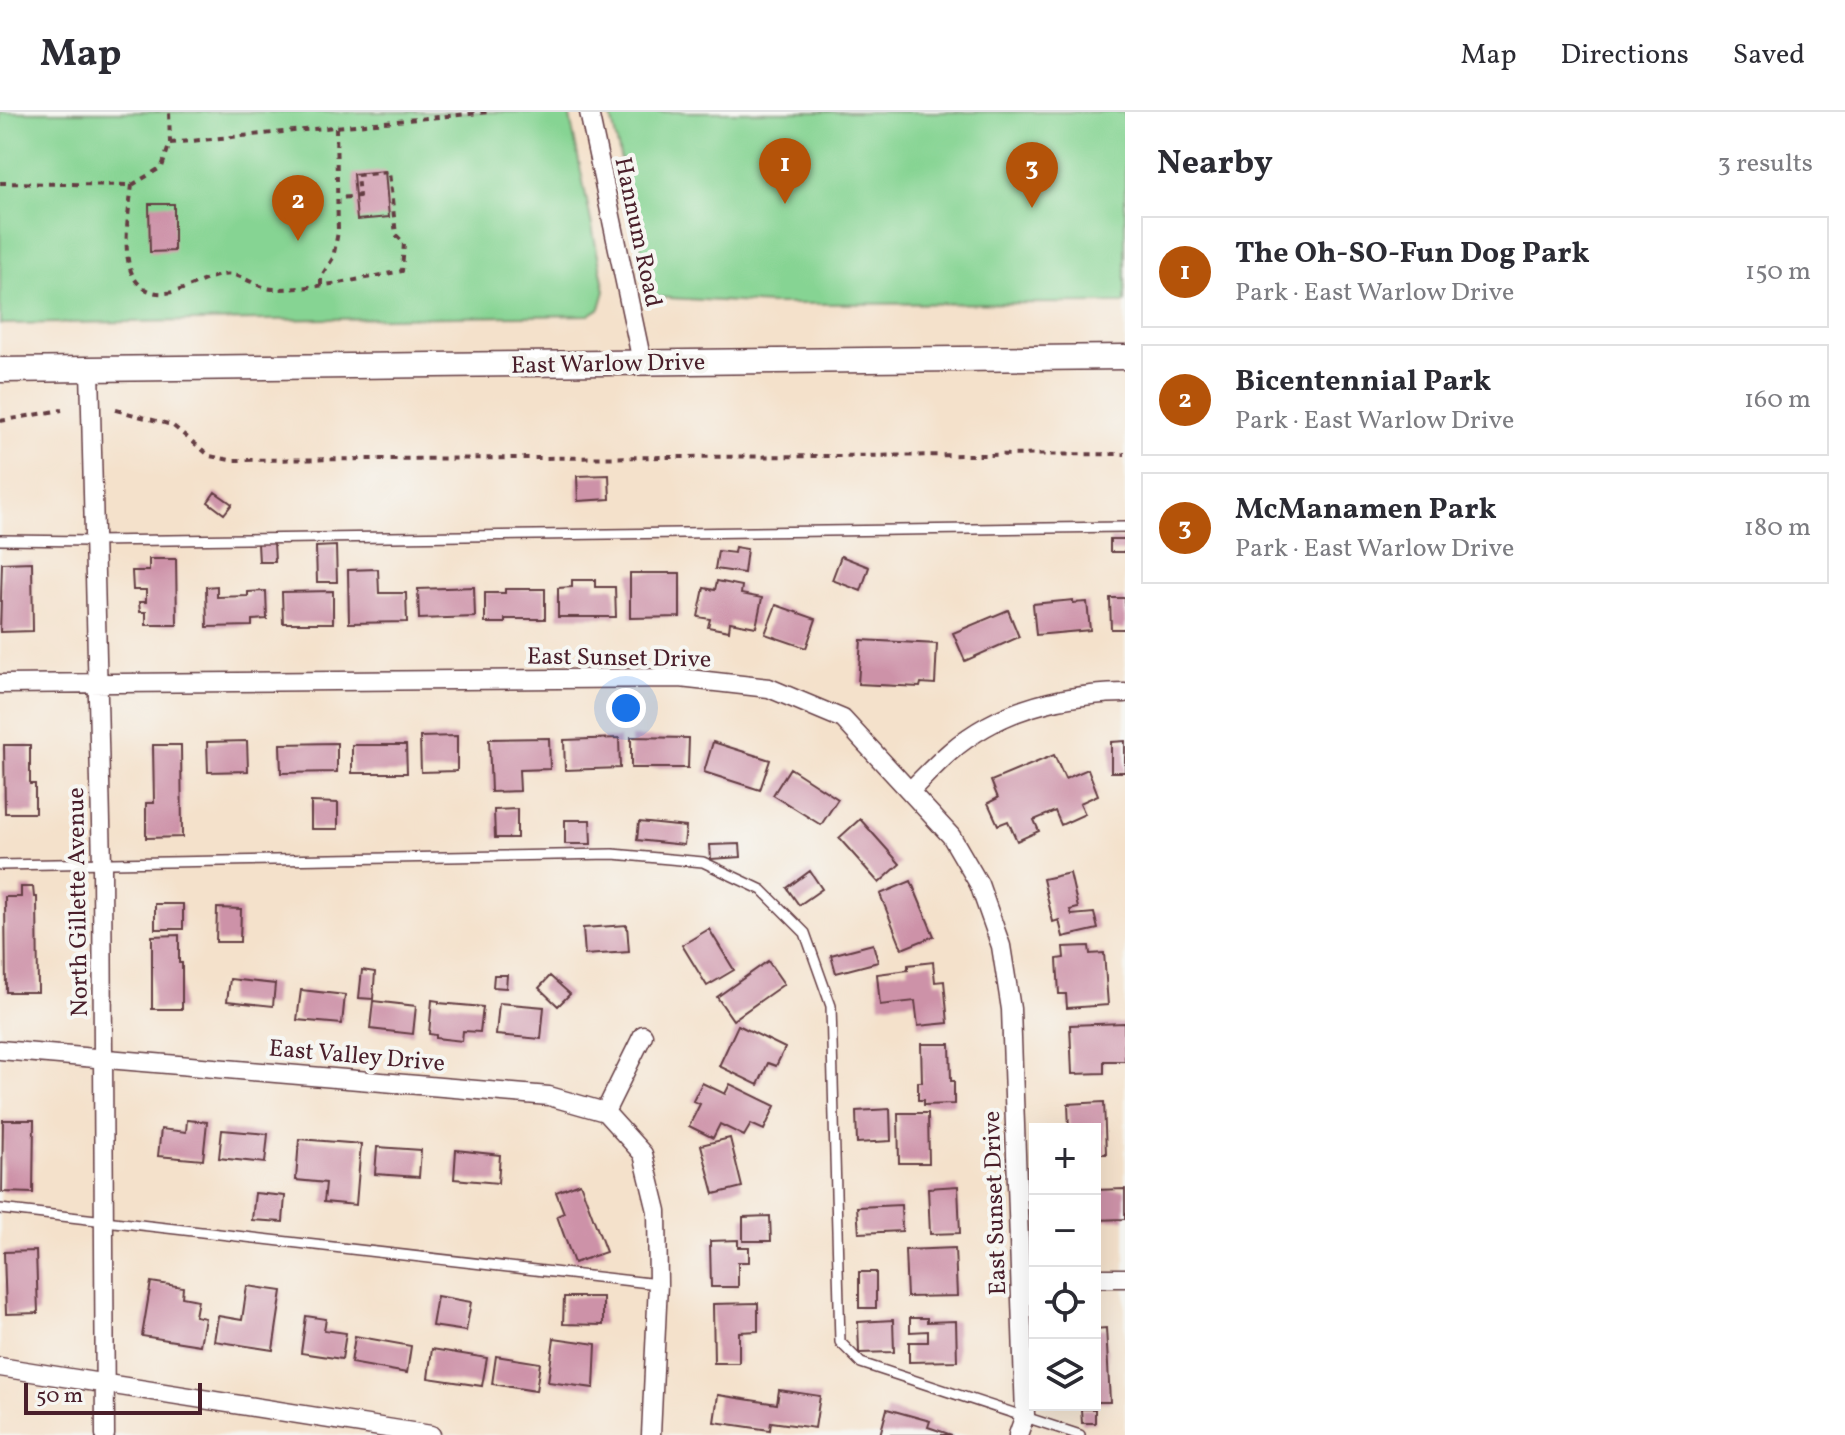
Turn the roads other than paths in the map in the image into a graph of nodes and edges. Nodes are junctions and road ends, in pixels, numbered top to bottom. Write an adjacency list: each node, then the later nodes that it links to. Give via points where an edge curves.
1 (589, 112): 3 (street, Hannum Road)
2 (1125, 357): 3 (street, East Warlow Drive)
3 (642, 362): 4 (street, East Warlow Drive)
4 (90, 369): 5 (street, East Warlow Drive); 8 (street, North Gillette Avenue)
5 (0, 370)
6 (1125, 527): 8 (lane)
7 (0, 540): 8 (lane)
8 (93, 541): 9 (street, North Gillette Avenue)
9 (97, 683): 10 (street, East Sunset Drive); 12 (street, East Sunset Drive, via 680,678 769,688 843,719); 13 (street, North Gillette Avenue)
10 (0, 684)
11 (1125, 693): 12 (street, via 1056,699 1011,713 953,749)
12 (911, 790): 23 (street, East Sunset Drive, via 951,836 979,884 1001,946 1011,1009)
13 (102, 864): 14 (lane); 17 (street, North Gillette Avenue); 27 (lane, via 613,854 703,862 762,890 805,933 831,1006 840,1342 861,1363)
14 (0, 865)
15 (643, 1035): 18 (street)
16 (0, 1050): 17 (street, East Valley Drive)
17 (103, 1057): 18 (street, East Valley Drive, via 549,1096); 20 (street, North Gillette Avenue)
18 (605, 1112): 24 (street, via 643,1154 657,1211)
19 (0, 1209): 20 (lane)
20 (104, 1222): 24 (lane); 26 (street, North Gillette Avenue)
21 (1101, 1278): 22 (street)
22 (1125, 1278)
23 (1028, 1279): 27 (street, East Sunset Drive)
24 (658, 1284): 30 (street)
25 (0, 1367): 26 (street)
26 (105, 1384): 28 (street, North Gillette Avenue); 29 (street)
27 (1025, 1415): 31 (street, East Sunset Drive); 32 (lane)
28 (105, 1435)
29 (431, 1435)
30 (651, 1435)
31 (1018, 1435)
32 (1080, 1435)

